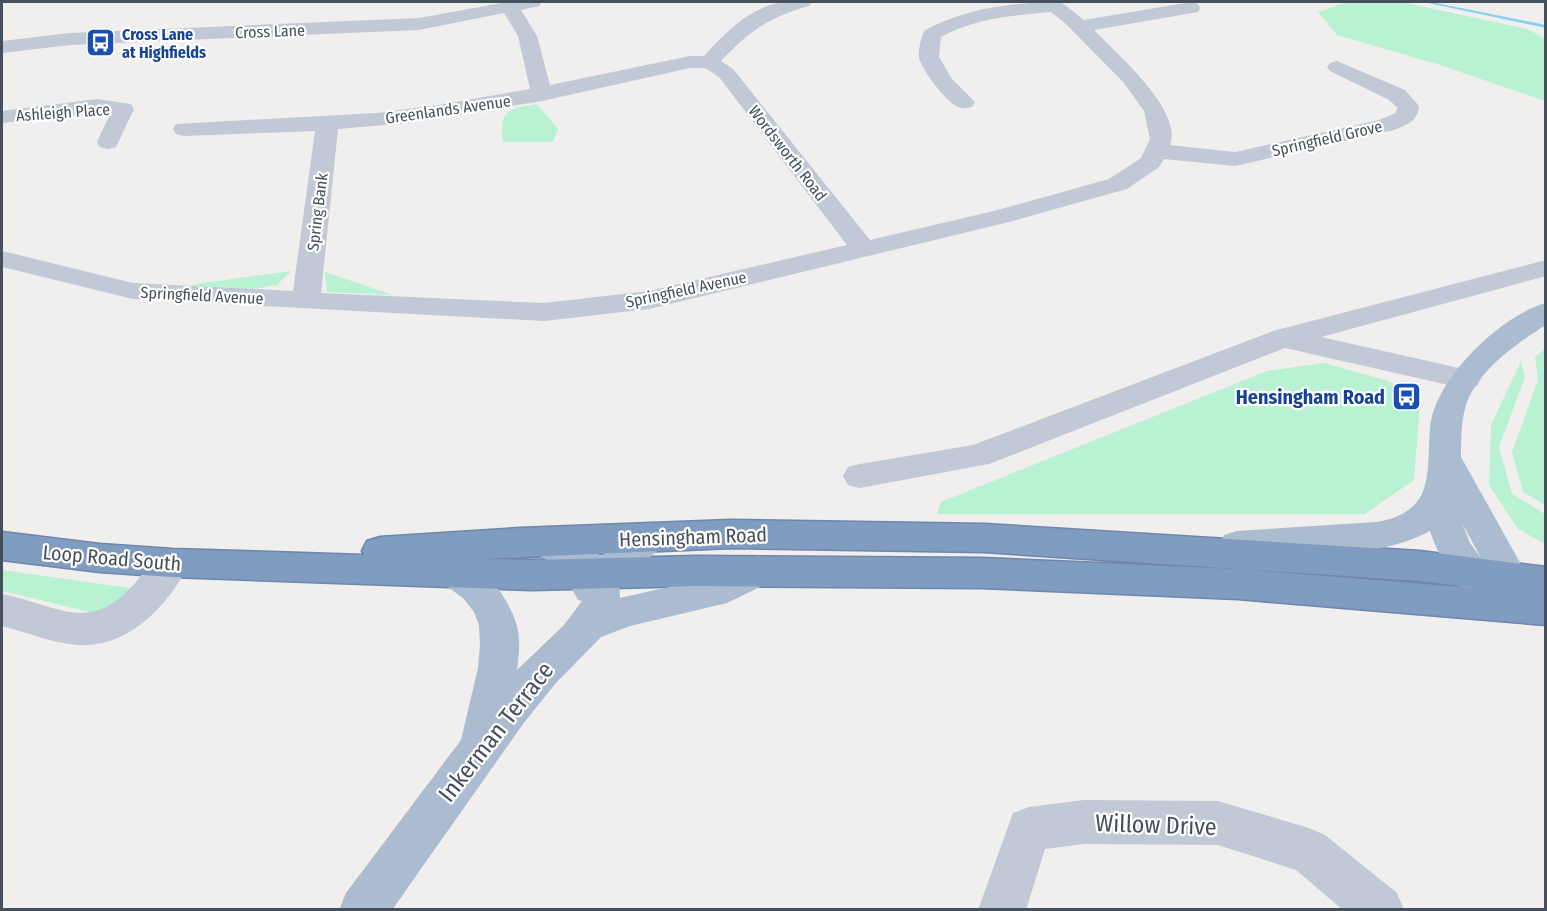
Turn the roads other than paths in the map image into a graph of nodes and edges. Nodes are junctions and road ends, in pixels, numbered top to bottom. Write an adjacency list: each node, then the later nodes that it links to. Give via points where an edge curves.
1 (532, 2): 4 (street, Cross Lane)
2 (803, 2): 8 (street, via 774,9 743,26)
3 (1053, 4): 6 (street); 11 (street, via 956,21 932,34 929,57 943,82)
4 (508, 7): 7 (street, Cross Lane, via 441,21 399,18 70,39); 10 (street, via 525,26)
5 (1191, 8): 6 (street)
6 (1079, 27): 16 (street, via 1155,110 1161,140)
7 (2, 47)
8 (709, 62): 10 (street, Greenlands Avenue, via 679,64); 17 (street, Wordsworth Road, via 726,73)
9 (1337, 67): 16 (street, Springfield Grove, via 1397,95 1408,106 1407,116 1386,126 1235,159)
10 (542, 95): 13 (street, Greenlands Avenue, via 438,113)
11 (964, 102)
12 (2, 117): 15 (street, Ashleigh Place, via 97,106 123,109)
13 (327, 124): 14 (street, Greenlands Avenue); 20 (street, Spring Bank)
14 (184, 129)
15 (108, 142)
16 (1156, 151): 17 (street, Springfield Avenue, via 1151,162 1118,184)
17 (864, 249): 20 (street, Springfield Avenue, via 649,300 544,312)
18 (2, 259): 20 (street, Springfield Avenue, via 132,291)
19 (1545, 268): 22 (street)
20 (306, 300)
21 (1545, 312): 23 (main road, via 1490,352)
22 (1283, 338): 23 (street); 25 (street, via 977,456)
23 (1466, 379): 24 (main road, via 1452,403 1445,432)
24 (1445, 459): 26 (main road); 37 (main road)
25 (860, 476)
26 (1438, 502): 30 (main road, via 1423,518 1403,530 1380,536); 34 (main road, via 1452,546)
27 (649, 537): 28 (highway, Hensingham Road); 30 (highway, Hensingham Road, via 731,534 961,538); 36 (main road)
28 (545, 541): 32 (highway, Hensingham Road); 36 (main road)
29 (2, 546): 31 (highway, Loop Road South)
30 (1163, 550): 34 (highway, Hensingham Road)
31 (172, 563): 32 (highway, Loop Road South); 38 (street, via 141,604 106,624 79,629)
32 (223, 565): 35 (highway)
33 (759, 571): 36 (highway); 37 (highway, via 981,573); 39 (main road, via 714,592 628,611)
34 (1467, 571): 37 (main road, via 1493,592)
35 (454, 572): 36 (highway); 41 (main road, via 480,589 500,625 499,658)
36 (600, 575): 39 (main road, Inkerman Terrace, via 602,595); 40 (main road, via 566,618)
37 (1532, 594)
38 (2, 610)
39 (586, 626): 40 (main road, Inkerman Terrace)
40 (520, 694): 41 (main road, Inkerman Terrace)
41 (479, 749): 42 (main road, Inkerman Terrace)
42 (363, 909)
43 (1002, 909): 44 (street, Willow Drive, via 1029,830 1084,822 1218,824 1309,851)
44 (1380, 909)

